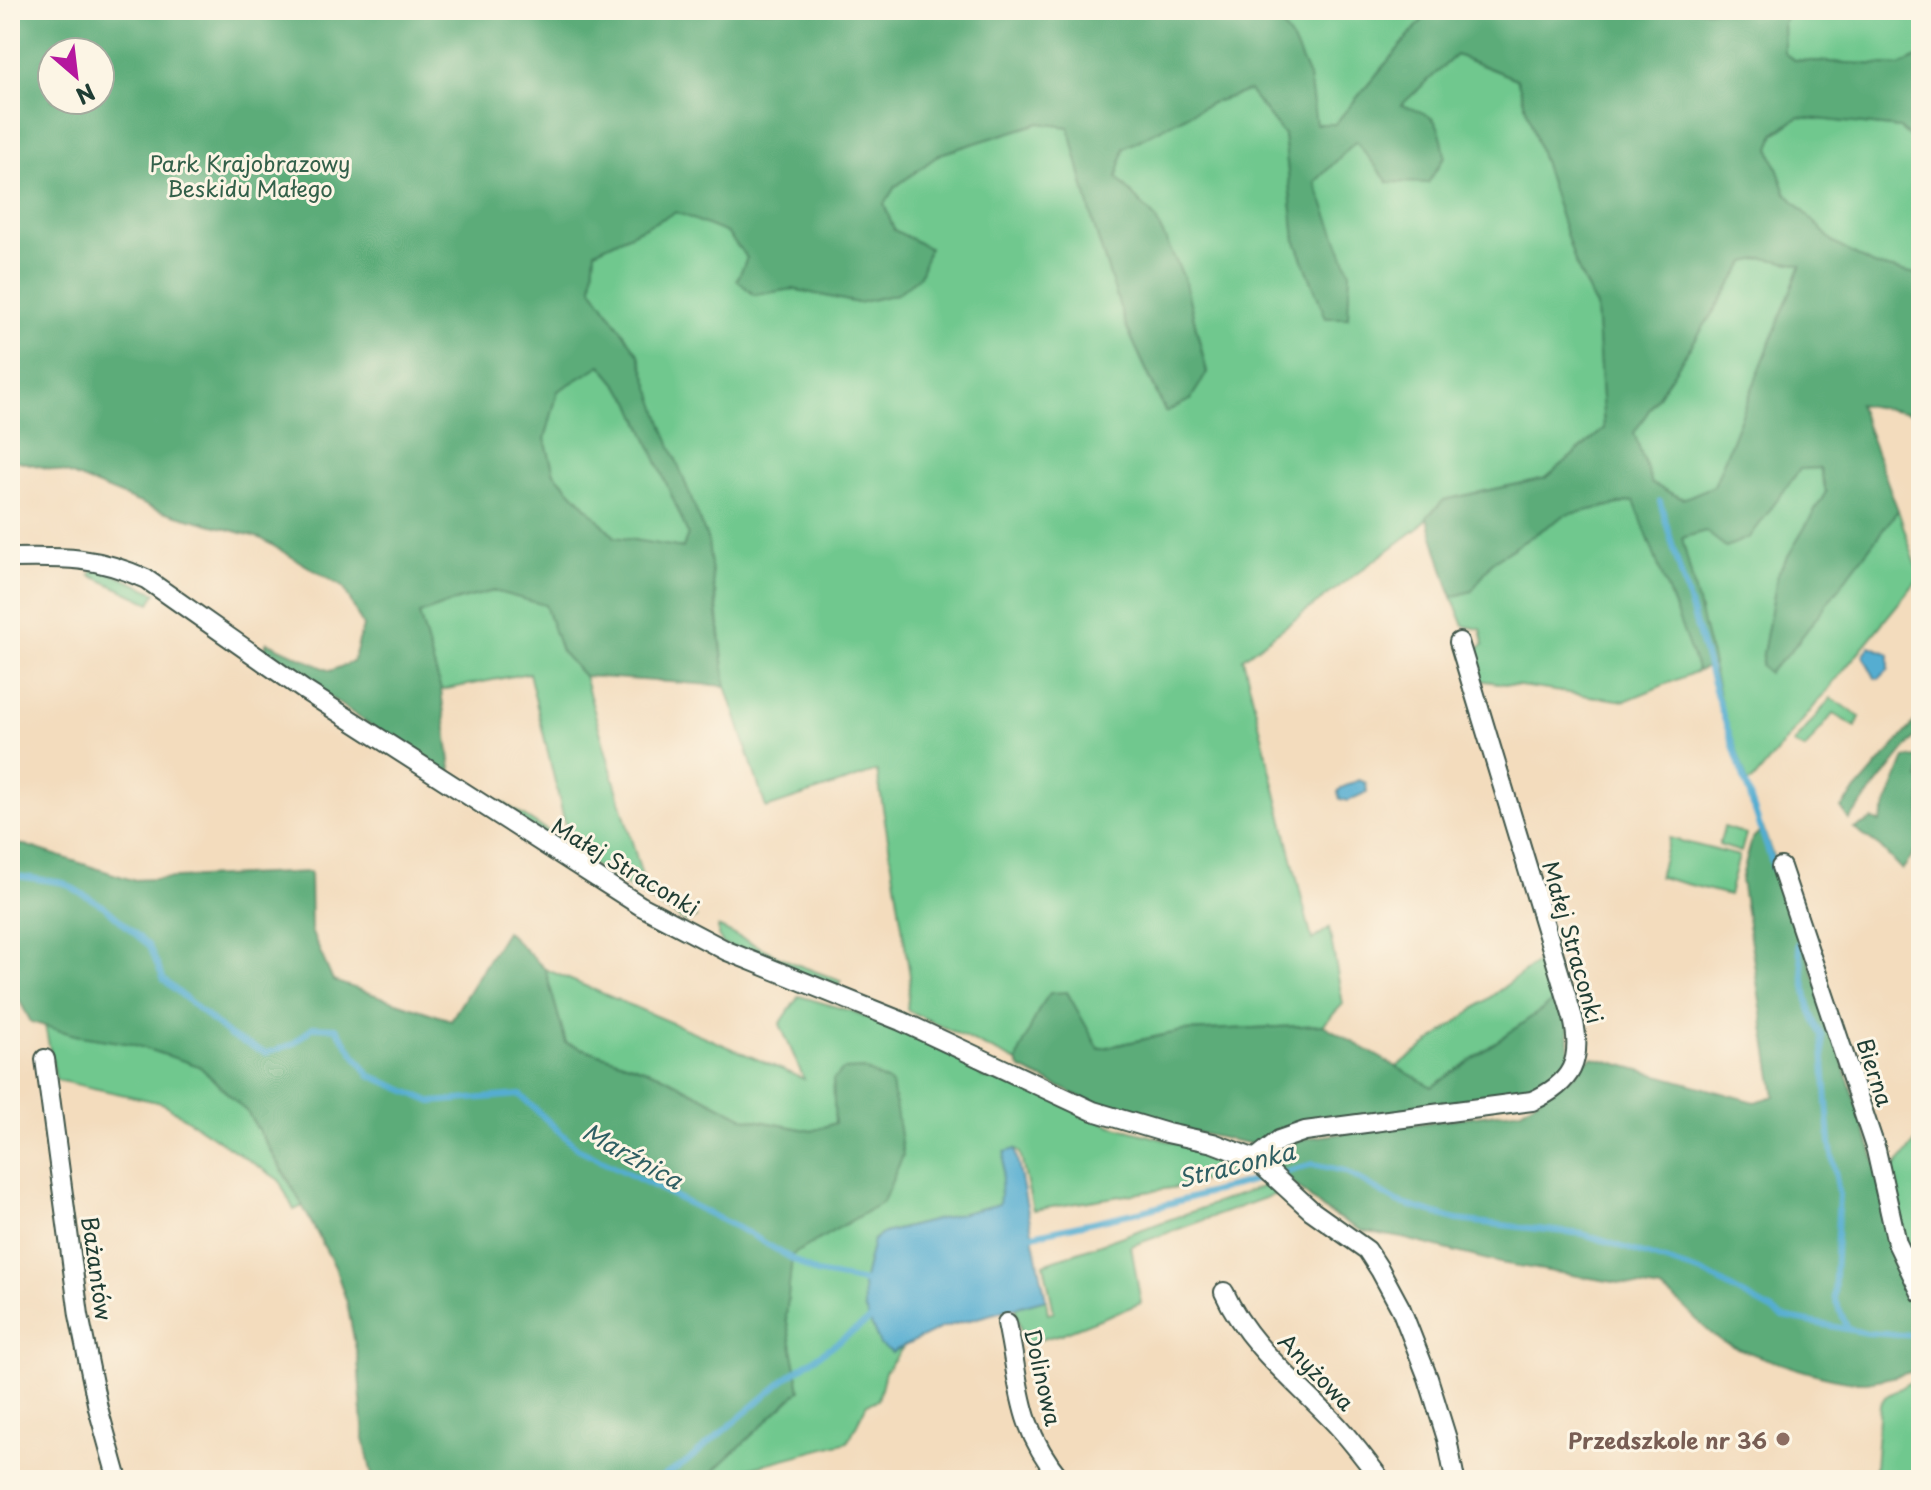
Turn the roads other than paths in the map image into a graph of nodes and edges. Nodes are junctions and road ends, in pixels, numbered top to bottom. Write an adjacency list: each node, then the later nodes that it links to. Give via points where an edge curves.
1 (10, 558): 5 (street, Małej Straconki, via 91,560 146,579 304,690 533,839 641,906 727,951 901,1021 1093,1111 1213,1143)
2 (1459, 642): 5 (street, Małej Straconki, via 1573,1018 1575,1062 1563,1081 1532,1101 1305,1131 1279,1140)
3 (1781, 867): 7 (street, Bierna, via 1876,1150 1897,1243)
4 (45, 1059): 9 (street, Bażantów, via 79,1315)
5 (1259, 1162): 12 (street, Małej Straconki, via 1331,1226 1359,1243 1380,1270 1424,1367)
6 (1224, 1292): 11 (street, Anyżowa, via 1260,1347 1335,1423)
7 (1921, 1293)
8 (1007, 1323): 10 (street, Dolinowa, via 1025,1421)
9 (118, 1480)
10 (1061, 1480)
11 (1381, 1480)
12 (1455, 1480)

